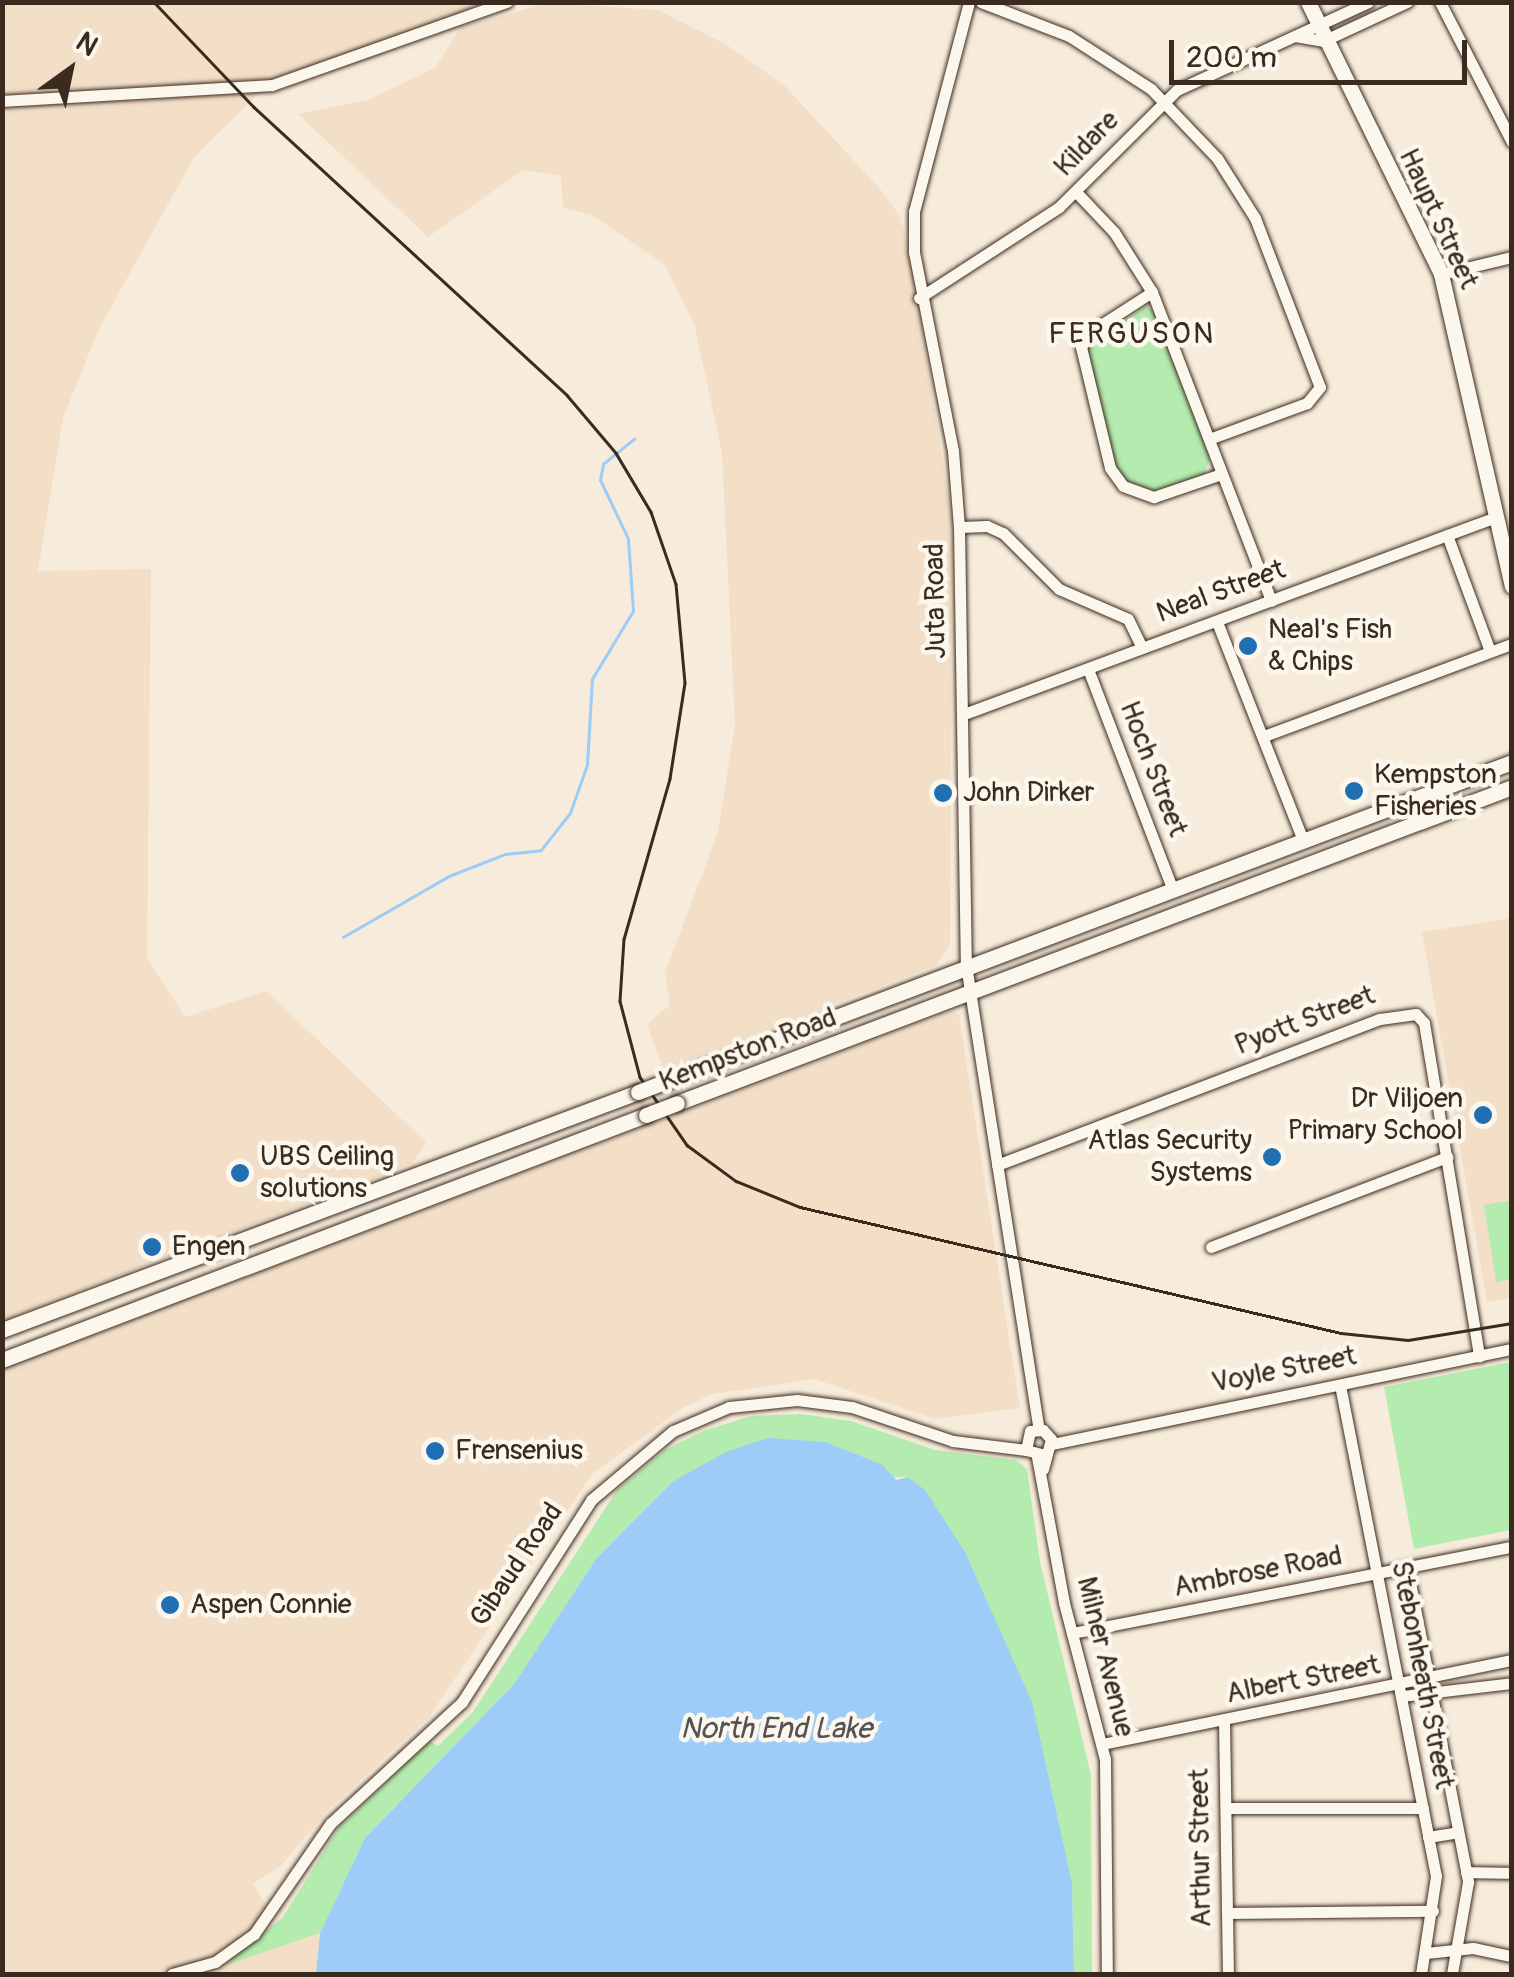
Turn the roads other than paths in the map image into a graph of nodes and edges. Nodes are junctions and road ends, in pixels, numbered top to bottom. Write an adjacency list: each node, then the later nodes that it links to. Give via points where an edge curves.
1 (507, 2): 11 (street, via 300,79 237,90)
2 (968, 2): 18 (street, Juta Road, via 914,211)
3 (980, 2): 12 (street, via 1068,36)
4 (1308, 2): 8 (main road, Haupt Street)
5 (1368, 2): 8 (street, Kildare)
6 (1406, 2): 10 (street)
7 (1440, 2): 13 (street)
8 (1316, 26): 9 (street, Kildare); 10 (main road, Haupt Street)
9 (1295, 36): 10 (street); 12 (street, Kildare)
10 (1324, 41): 16 (main road, Haupt Street)
11 (2, 100)
12 (1164, 100): 14 (street, Kildare); 19 (street, via 1217,158 1255,218 1319,376 1318,392 1307,403)
13 (1512, 142)
14 (1077, 193): 17 (street, via 1114,232); 18 (street, Kildare)
15 (1512, 257): 16 (street)
16 (1441, 274): 21 (main road, Haupt Street)
17 (1152, 292): 19 (street); 20 (street, via 1090,332 1080,347 1110,468 1123,486 1154,496)
18 (919, 298): 22 (street, Juta Road, via 953,451)
19 (1208, 439): 20 (street)
20 (1221, 474): 26 (street)
21 (1496, 517): 23 (street, Neal Street); 24 (main road, Haupt Street)
22 (959, 527): 29 (street, via 1003,533 1059,589 1128,619); 32 (street, Juta Road)
23 (1447, 534): 26 (street, Neal Street); 30 (street)
24 (1508, 548): 25 (main road, Haupt Street)
25 (1512, 586)
26 (1271, 601): 27 (street, Neal Street)
27 (1217, 622): 29 (street, Neal Street); 33 (street)
28 (1512, 644): 30 (street)
29 (1142, 648): 31 (street, Neal Street)
30 (1490, 650): 33 (street)
31 (1088, 669): 32 (street, Neal Street); 37 (street, Hoch Street)
32 (964, 714): 38 (street, Juta Road, via 960,868)
33 (1264, 736): 36 (street)
34 (1512, 762): 36 (main road, Kempston Road)
35 (1512, 786): 39 (main road, Kempston Road)
36 (1303, 840): 37 (main road, Kempston Road)
37 (1172, 888): 38 (main road, Kempston Road)
38 (966, 965): 39 (street, Juta Road); 43 (main road, Kempston Road, bridge)
39 (970, 993): 41 (street, Milner Avenue); 46 (main road, Kempston Road, bridge)
40 (1447, 1157): 41 (street, Pyott Street, via 1424,1024 1403,1011); 42 (street); 45 (street, Pyott Street)
41 (997, 1164): 48 (street, Milner Avenue)
42 (1211, 1247)
43 (2, 1330)
44 (1512, 1350): 45 (street, Voyle Street)
45 (1479, 1356): 47 (street, Voyle Street)
46 (2, 1360)
47 (1340, 1384): 48 (street, Voyle Street); 51 (street, Stebonheath Street)
48 (1038, 1443): 52 (street, Milner Avenue); 70 (street, Gibaud Road, via 952,1441 852,1407 796,1400 730,1406 673,1431 591,1500 462,1702 331,1823 254,1934 215,1962)
49 (1512, 1546): 50 (street, Ambrose Road)
50 (1407, 1567): 51 (street, Ambrose Road); 55 (street, Stebonheath Street)
51 (1377, 1574): 52 (street, Ambrose Road); 56 (street, Stebonheath Street)
52 (1072, 1634): 58 (street, Milner Avenue)
53 (1512, 1660): 55 (street, Albert Street)
54 (1512, 1684): 55 (street, Albert Street, via 1457,1694)
55 (1430, 1686): 56 (street, Albert Street); 61 (street, Stebonheath Street)
56 (1401, 1691): 57 (street, Albert Street); 60 (street, Stebonheath Street)
57 (1224, 1721): 58 (street, Albert Street); 59 (street, Arthur Street)
58 (1102, 1744): 71 (street, Milner Avenue)
59 (1227, 1808): 60 (street); 66 (street, Arthur Street)
60 (1423, 1808): 62 (street, Stebonheath Street)
61 (1458, 1832): 62 (street); 63 (street, Stebonheath Street)
62 (1428, 1837): 65 (street, Stebonheath Street)
63 (1466, 1872): 64 (street); 67 (street, Stebonheath Street)
64 (1512, 1873)
65 (1434, 1911): 66 (street); 68 (street, Stebonheath Street)
66 (1228, 1913): 72 (street, Arthur Street)
67 (1457, 1950): 68 (street); 69 (street); 74 (street, Stebonheath Street)
68 (1426, 1953): 73 (street, Stebonheath Street)
69 (1512, 1956)
70 (172, 1974)
71 (1107, 1974)
72 (1228, 1974)
73 (1421, 1974)
74 (1452, 1974)

